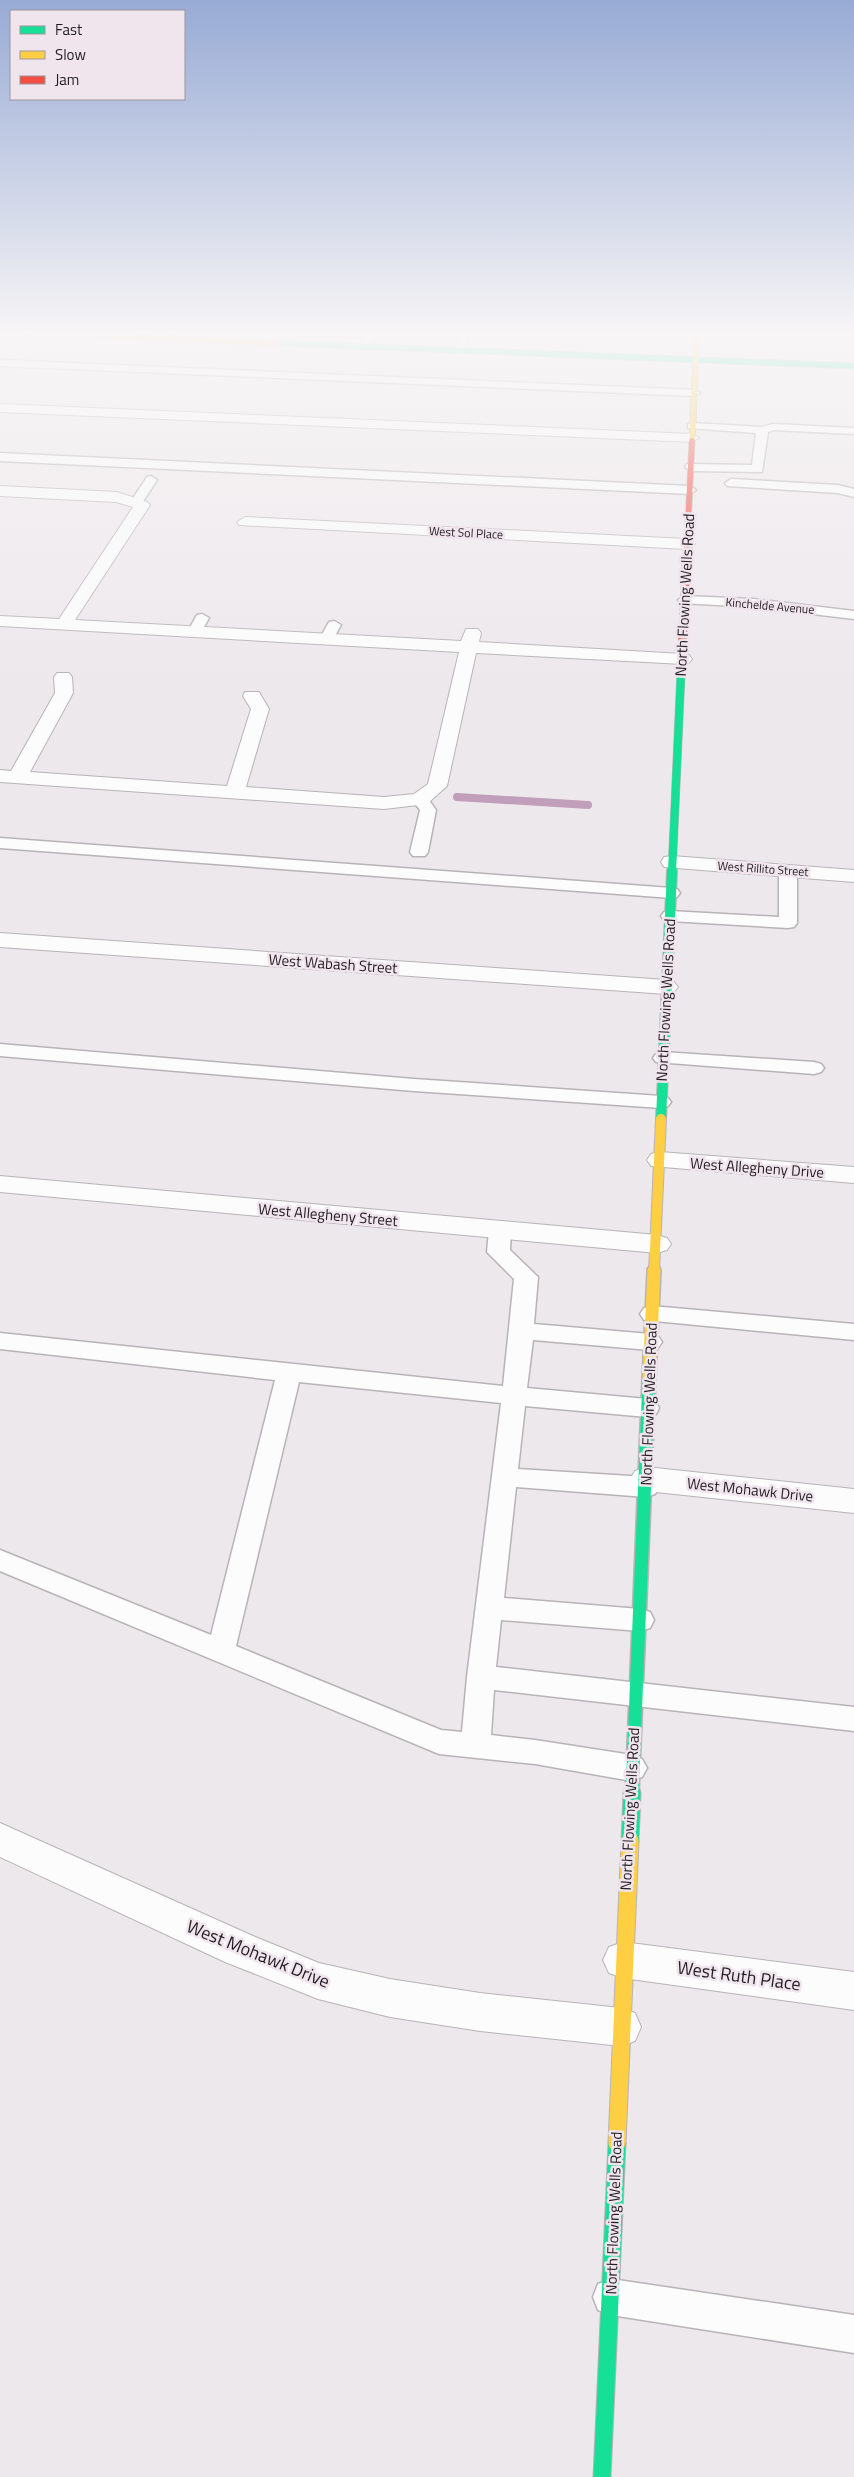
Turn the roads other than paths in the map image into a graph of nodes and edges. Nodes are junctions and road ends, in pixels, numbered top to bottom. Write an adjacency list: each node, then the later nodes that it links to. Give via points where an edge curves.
1 (692, 448): 4 (main road, North Flowing Wells Road)
2 (760, 448): 4 (lane, via 758,469)
3 (0, 457): 7 (lane)
4 (691, 467): 7 (main road, North Flowing Wells Road)
5 (151, 480): 10 (lane)
6 (718, 483): 9 (lane, via 838,489)
7 (693, 484): 12 (main road, North Flowing Wells Road)
8 (0, 491): 10 (street, via 117,497)
9 (854, 493)
10 (136, 503): 16 (street, via 142,505)
11 (245, 522): 12 (street, West Sol Place)
12 (687, 544): 13 (main road, North Flowing Wells Road)
13 (685, 600): 15 (lane, Kinchelde Avenue, via 754,603); 19 (main road, North Flowing Wells Road)
14 (0, 608): 16 (street)
15 (854, 615)
16 (68, 618): 17 (street); 18 (street)
17 (0, 621)
18 (471, 640): 19 (street); 24 (street, via 437,786)
19 (682, 652): 27 (main road, North Flowing Wells Road)
20 (63, 677): 22 (street, via 64,693)
21 (252, 696): 23 (street, via 260,709)
22 (9, 777): 23 (street)
23 (235, 791): 24 (street, via 384,803)
24 (420, 800): 26 (lane, via 428,810)
25 (0, 843): 30 (lane)
26 (419, 852)
27 (672, 862): 28 (street, West Rillito Street); 30 (main road, North Flowing Wells Road)
28 (788, 871): 29 (street, West Rillito Street); 31 (lane, via 788,923)
29 (854, 876)
30 (671, 893): 31 (main road, North Flowing Wells Road)
31 (670, 916): 33 (main road, North Flowing Wells Road)
32 (0, 940): 33 (street, West Wabash Street)
33 (666, 987): 35 (main road, North Flowing Wells Road)
34 (0, 1050): 37 (lane)
35 (663, 1058): 36 (lane); 37 (main road, North Flowing Wells Road)
36 (814, 1068)
37 (661, 1102): 38 (main road, North Flowing Wells Road)
38 (660, 1160): 39 (street, West Allegheny Drive); 42 (main road, North Flowing Wells Road)
39 (854, 1175)
40 (0, 1184): 41 (street, West Allegheny Street)
41 (500, 1231): 42 (street, West Allegheny Street); 44 (lane, via 498,1252 526,1278)
42 (657, 1244): 43 (main road, North Flowing Wells Road)
43 (652, 1314): 45 (lane); 47 (main road, North Flowing Wells Road)
44 (522, 1331): 47 (lane); 49 (lane)
45 (854, 1332)
46 (0, 1341): 48 (lane)
47 (650, 1342): 50 (main road, North Flowing Wells Road)
48 (289, 1373): 49 (lane); 57 (lane)
49 (513, 1397): 50 (lane); 51 (lane)
50 (647, 1408): 52 (main road, North Flowing Wells Road)
51 (504, 1477): 52 (lane); 55 (lane)
52 (646, 1483): 53 (street, West Mohawk Drive); 56 (main road, North Flowing Wells Road)
53 (854, 1501)
54 (0, 1560): 57 (lane)
55 (489, 1608): 56 (lane); 58 (lane)
56 (640, 1620): 59 (main road, North Flowing Wells Road)
57 (221, 1651): 61 (lane, via 439,1742)
58 (481, 1677): 59 (lane); 61 (lane)
59 (636, 1693): 60 (lane); 62 (main road, North Flowing Wells Road)
60 (854, 1719)
61 (476, 1746): 62 (lane)
62 (632, 1768): 64 (main road, North Flowing Wells Road)
63 (0, 1839): 66 (street, West Mohawk Drive, via 239,1949 318,1981 390,1998 480,2012)
64 (623, 1960): 65 (street, West Ruth Place); 66 (main road, North Flowing Wells Road)
65 (854, 1991)
66 (621, 2026): 67 (main road, North Flowing Wells Road)
67 (611, 2297): 68 (lane); 69 (main road, North Flowing Wells Road)
68 (854, 2334)
69 (602, 2477)

